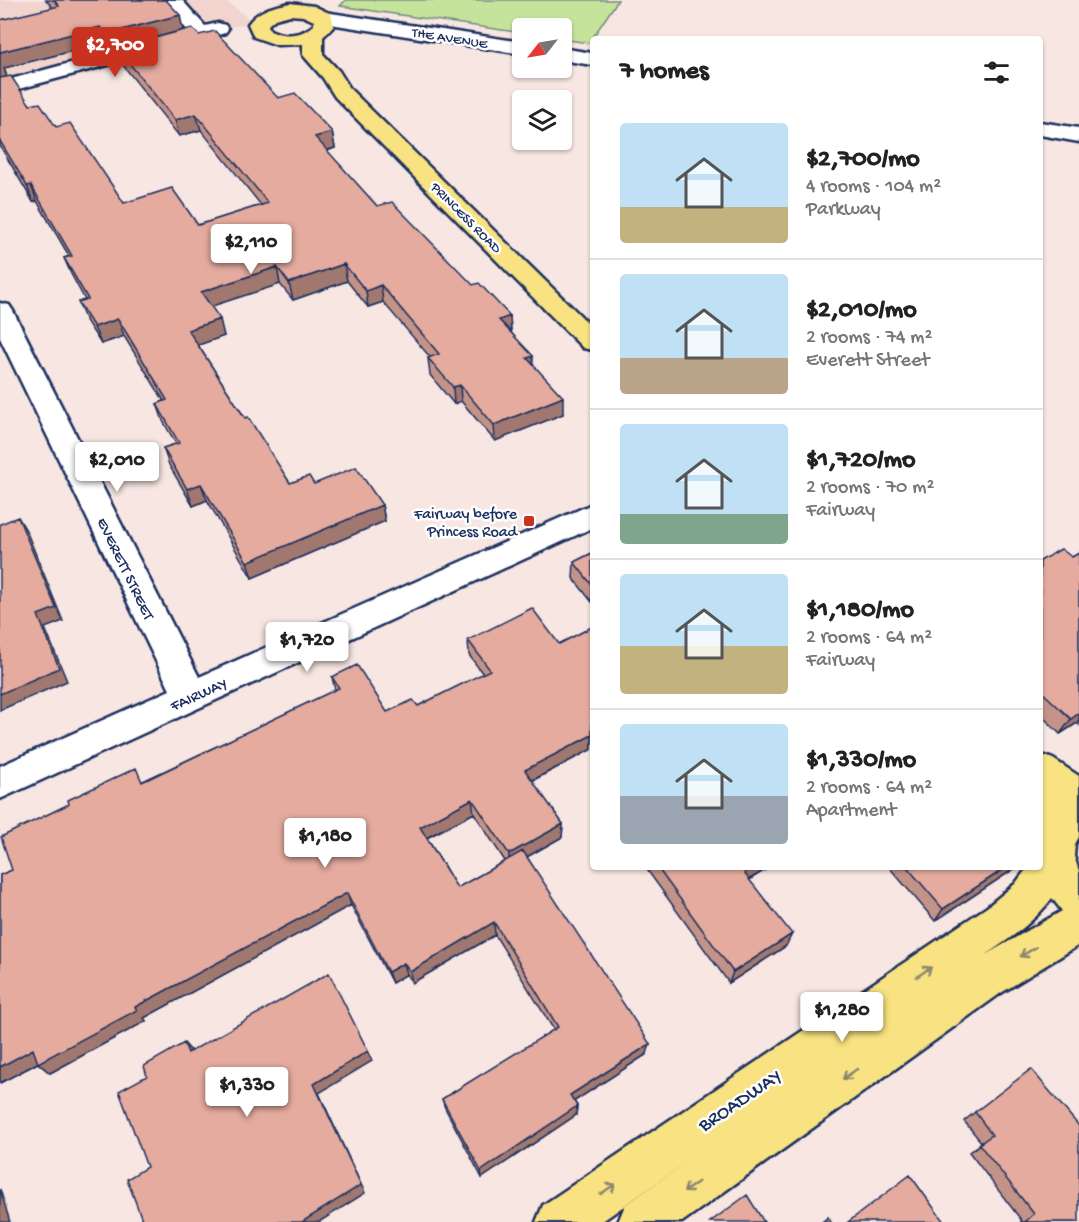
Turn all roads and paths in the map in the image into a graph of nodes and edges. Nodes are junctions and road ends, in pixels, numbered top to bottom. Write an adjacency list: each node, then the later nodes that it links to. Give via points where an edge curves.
1 (172, 0): 9 (street, via 210,31)
2 (252, 0): 3 (main road)
3 (270, 8): 4 (main road, via 307,10); 5 (main road, PRINCESS ROAD, via 258,29)
4 (319, 28): 5 (main road, via 293,40); 6 (street, THE AVENUE, via 378,26); 10 (main road, PRINCESS ROAD, via 313,55)
5 (275, 39): 10 (main road, PRINCESS ROAD, via 309,74)
6 (512, 46)
7 (572, 56): 8 (street)
8 (590, 59)
9 (0, 88)
10 (342, 93): 14 (main road, PRINCESS ROAD)
11 (1043, 129): 12 (street)
12 (1079, 135)
13 (0, 311): 16 (street, EVERETT STREET)
14 (590, 340)
15 (590, 516): 16 (street, FAIRWAY)
16 (191, 697): 18 (street, FAIRWAY)
17 (1043, 772): 19 (main road)
18 (0, 783)
19 (1079, 797)
20 (1058, 829): 21 (main road, BROADWAY, one-way to 20); 23 (main road, via 1062,880)
21 (1043, 864)
22 (1041, 870): 25 (main road, BROADWAY, one-way to 22, via 1001,921 1029,897)
23 (1079, 900)
24 (1079, 923): 26 (main road, one-way to 26, via 986,978)
25 (560, 1222)
26 (642, 1222)

